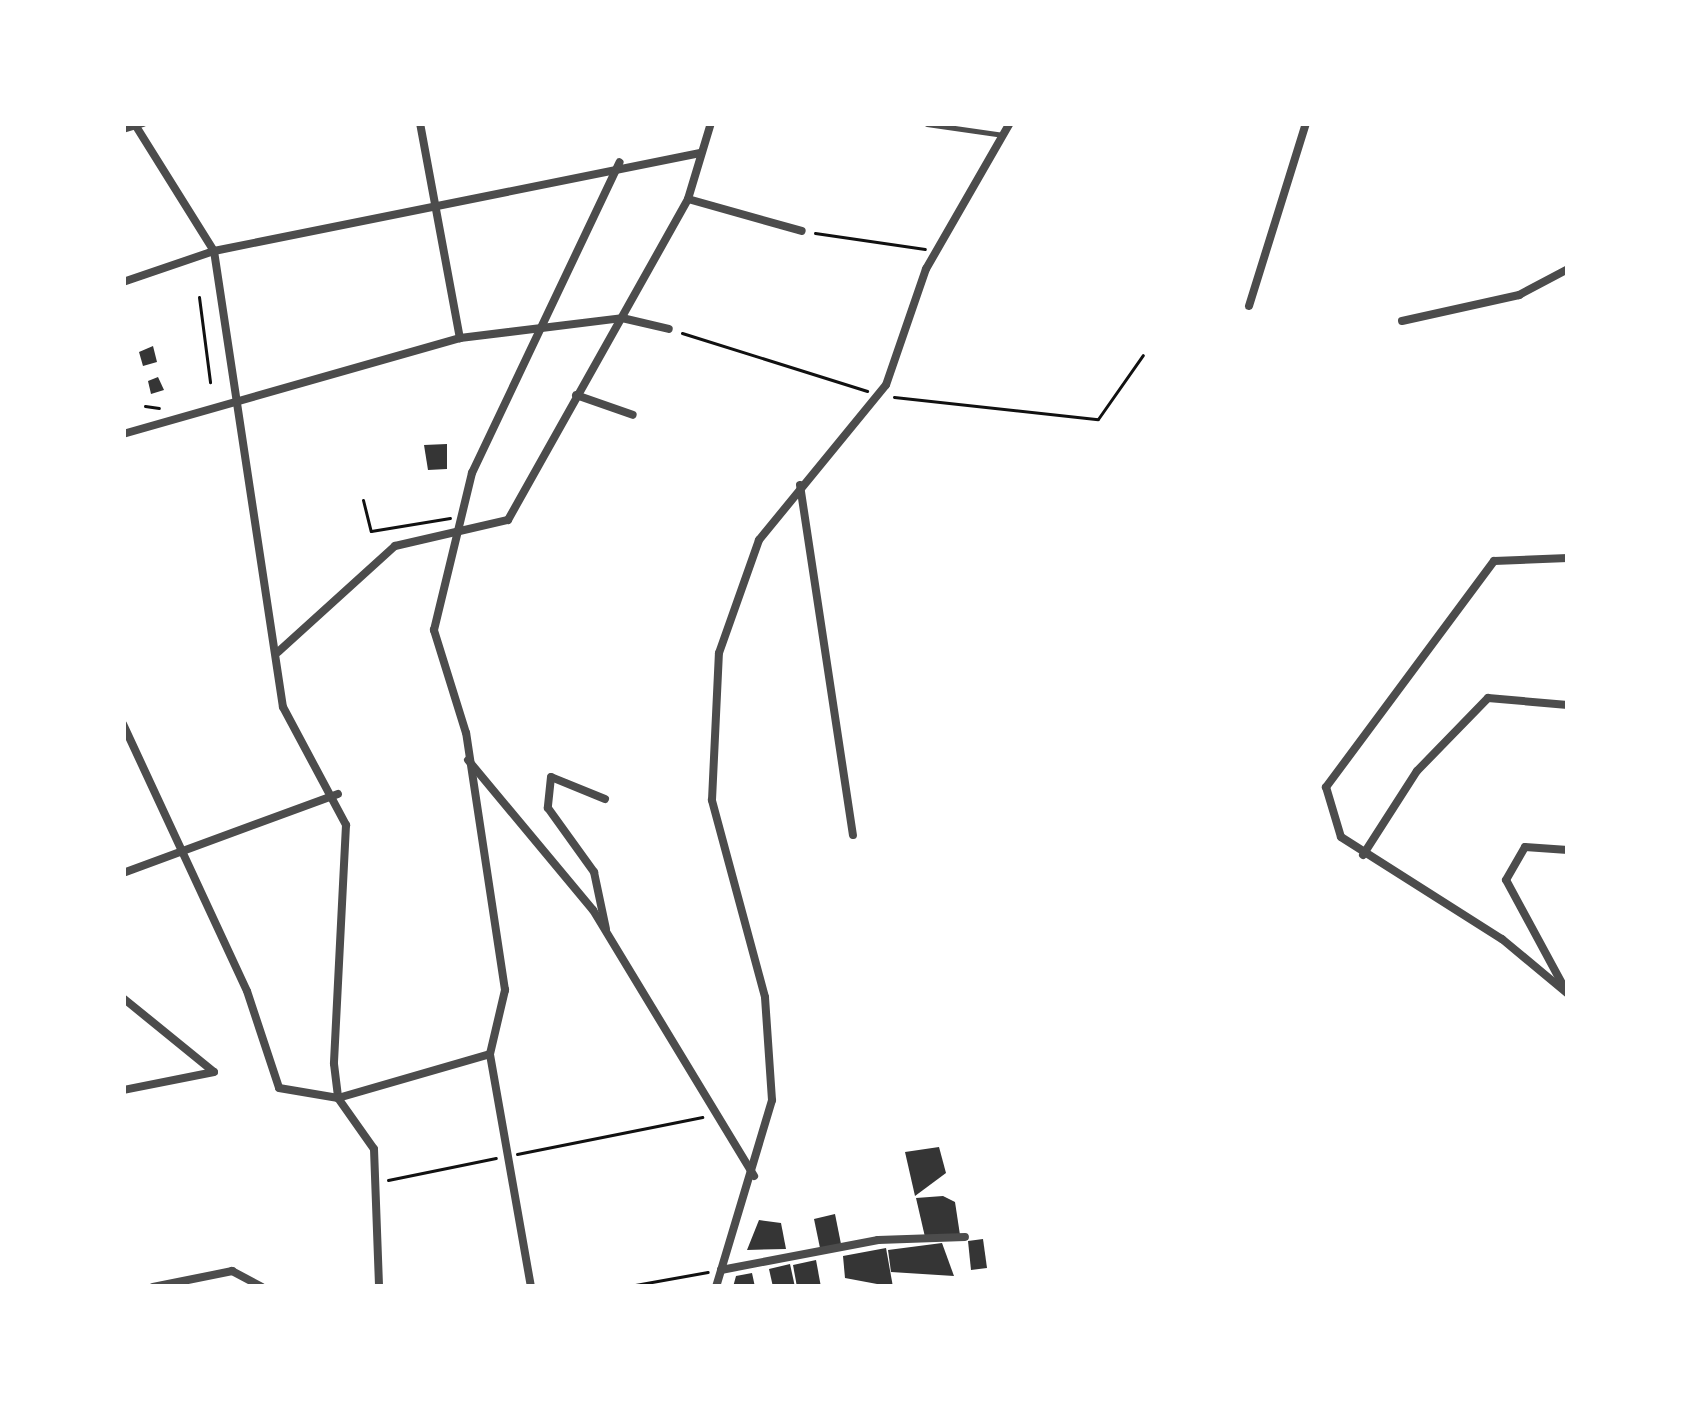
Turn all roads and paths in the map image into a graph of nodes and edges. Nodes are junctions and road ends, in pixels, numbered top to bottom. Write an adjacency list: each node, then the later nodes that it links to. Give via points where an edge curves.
1 (420, 123): 12 (street)
2 (711, 123): 9 (street)
3 (1010, 123): 8 (street)
4 (1306, 123): 19 (street)
5 (138, 124): 7 (street); 14 (street)
6 (927, 124): 8 (lane)
7 (123, 129)
8 (1004, 135): 15 (street)
9 (700, 153): 10 (street); 11 (street)
10 (620, 162): 12 (street); 22 (street)
11 (688, 199): 13 (street); 20 (street)
12 (434, 202): 14 (street); 24 (street)
13 (802, 231): 15 (path)
14 (214, 251): 17 (street); 28 (street)
15 (939, 251): 34 (street, via 886,386)
16 (1568, 269): 21 (street, via 1519,295)
17 (123, 282)
18 (199, 297): 26 (path)
19 (1249, 306)
20 (622, 318): 22 (street); 23 (street); 27 (street)
21 (1402, 321)
22 (548, 324): 24 (street); 36 (street)
23 (669, 329)
24 (460, 338): 28 (street)
25 (1143, 355): 32 (path, via 1111,407)
26 (210, 382)
27 (576, 395): 31 (street); 37 (street, via 508,520)
28 (234, 396): 33 (street); 39 (street)
29 (146, 406): 30 (path)
30 (159, 408)
31 (633, 415)
32 (1075, 422)
33 (123, 434)
34 (800, 484): 45 (street); 58 (street, via 736,592 710,702 719,839 771,1050)
35 (363, 500): 36 (path, via 368,525)
36 (457, 517): 37 (street)
37 (453, 533): 39 (street, via 375,559); 42 (street, via 434,630)
38 (1568, 558): 48 (street, via 1494,561 1336,767 1326,787 1332,830)
39 (276, 653): 43 (street, via 283,707)
40 (1568, 705): 48 (street, via 1488,698 1417,771)
41 (123, 724): 47 (street)
42 (467, 759): 50 (street); 53 (street, via 505,990)
43 (338, 794): 47 (street); 55 (street, via 347,934)
44 (605, 799): 50 (street, via 551,777 548,808 594,872)
45 (853, 835)
46 (1568, 850): 51 (street, via 1525,848 1506,880)
47 (180, 853): 49 (street); 55 (street, via 279,1088)
48 (1363, 855): 51 (street, via 1502,939)
49 (123, 873)
50 (608, 936): 56 (street)
51 (1567, 994)
52 (123, 998): 54 (street, via 212,1076)
53 (490, 1054): 55 (street); 57 (street)
54 (123, 1090)
55 (338, 1098): 59 (street, via 374,1149)
56 (712, 1114): 57 (path); 58 (street)
57 (509, 1156): 59 (path); 65 (street)
58 (754, 1177): 61 (street)
59 (380, 1181): 64 (street)
60 (965, 1238): 61 (street, via 878,1240)
61 (721, 1270): 66 (path); 67 (street)
62 (153, 1287): 63 (street, via 232,1271)
63 (262, 1287)
64 (380, 1287)
65 (531, 1287)
66 (625, 1287)
67 (716, 1287)

